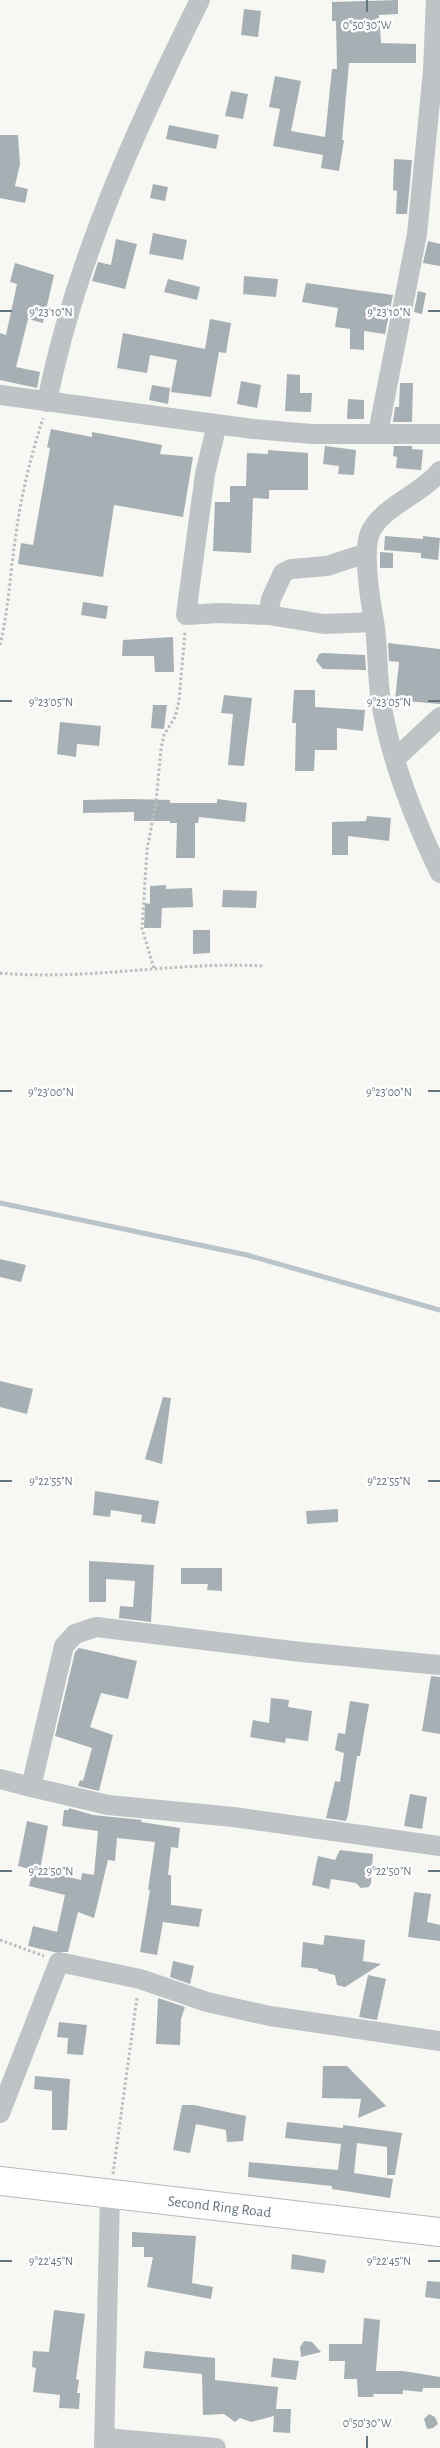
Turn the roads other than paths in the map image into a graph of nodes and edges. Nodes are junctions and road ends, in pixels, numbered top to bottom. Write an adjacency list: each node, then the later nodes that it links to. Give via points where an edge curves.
1 (200, 0): 4 (street, via 154,94 109,198 74,294)
2 (436, 0): 6 (street, via 433,71 417,234)
3 (0, 395): 4 (street)
4 (47, 402): 5 (street)
5 (217, 424): 6 (street, via 312,434); 10 (street, via 205,474 186,616 218,613)
6 (378, 433): 7 (street)
7 (440, 434)
8 (440, 471): 9 (street, via 432,481 382,517 370,533)
9 (367, 554): 10 (street, via 327,566 283,572); 11 (street)
10 (268, 615): 11 (street, via 324,624)
11 (374, 622): 13 (street, via 381,700)
12 (440, 717): 13 (street)
13 (395, 759): 14 (street, via 413,812)
14 (440, 874)
15 (440, 1665): 17 (street, via 96,1627 85,1629 64,1646)
16 (0, 1779): 17 (street)
17 (31, 1787): 18 (street, via 108,1805)
18 (440, 1846)
19 (440, 2041): 20 (street, via 270,2016 207,2002 140,1979 58,1962)
20 (0, 2113)
21 (0, 2181): 22 (main road, Second Ring Road)
22 (110, 2194): 23 (main road, Second Ring Road); 24 (street)
23 (440, 2232)
24 (105, 2443): 25 (street)
25 (216, 2448)

